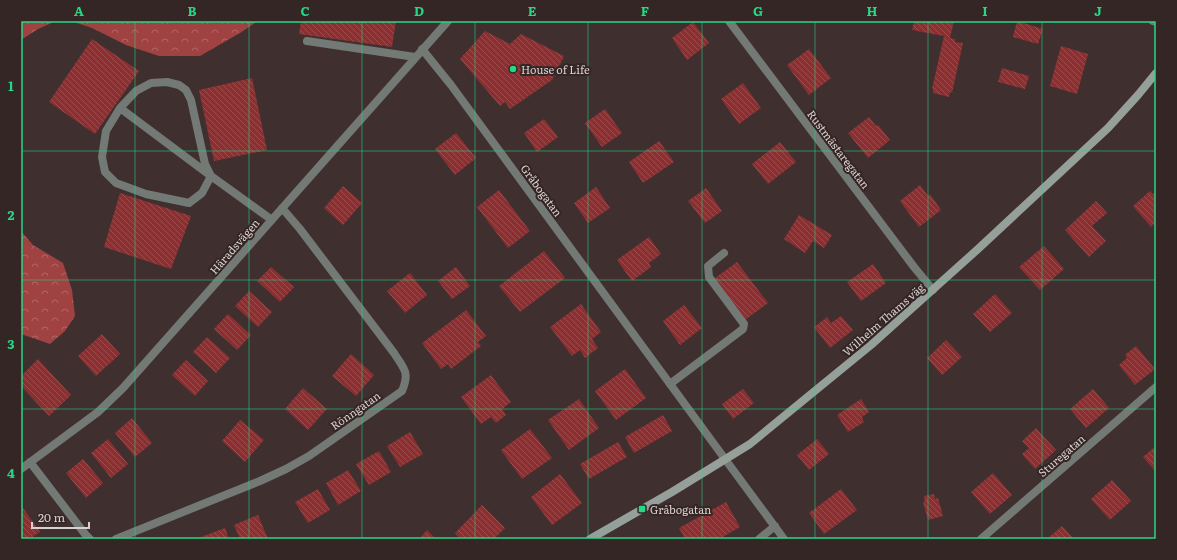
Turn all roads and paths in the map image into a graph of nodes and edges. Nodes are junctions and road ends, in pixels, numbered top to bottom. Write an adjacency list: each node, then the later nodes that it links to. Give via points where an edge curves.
1 (448, 21): 4 (street, Häradsvägen)
2 (729, 21): 12 (street, Rustmästaregatan)
3 (307, 41): 5 (street)
4 (422, 49): 5 (street, Häradsvägen); 13 (street, Gråbogatan)
5 (416, 57): 9 (street, Häradsvägen)
6 (1156, 73): 12 (street, Wilhelm Thams väg, via 1108,128)
7 (120, 108): 8 (street); 8 (street, via 136,91 151,83 167,82 186,90 191,100 204,164); 8 (street, via 106,131 102,157 105,172 116,183 146,194 189,203 202,193)
8 (211, 176): 10 (street)
9 (282, 208): 10 (street, Häradsvägen); 20 (street, Rönngatan, via 300,228 394,353 405,370 407,380 402,391 309,456 286,469)
10 (272, 220): 16 (street, Häradsvägen, via 123,388 98,412)
11 (724, 253): 13 (street, via 708,266 709,277 744,324 742,329)
12 (933, 290): 15 (street, Wilhelm Thams väg, via 871,345 750,444)
13 (670, 384): 15 (street, Gråbogatan)
14 (1156, 388): 24 (street, Sturegatan)
15 (725, 459): 18 (street, Gråbogatan); 21 (street, Wilhelm Thams väg)
16 (30, 462): 17 (street, Häradsvägen); 19 (street)
17 (21, 469)
18 (775, 526): 22 (street); 23 (street, Gråbogatan)
19 (90, 539)
20 (116, 539)
21 (590, 539)
22 (759, 539)
23 (784, 539)
24 (981, 539)

